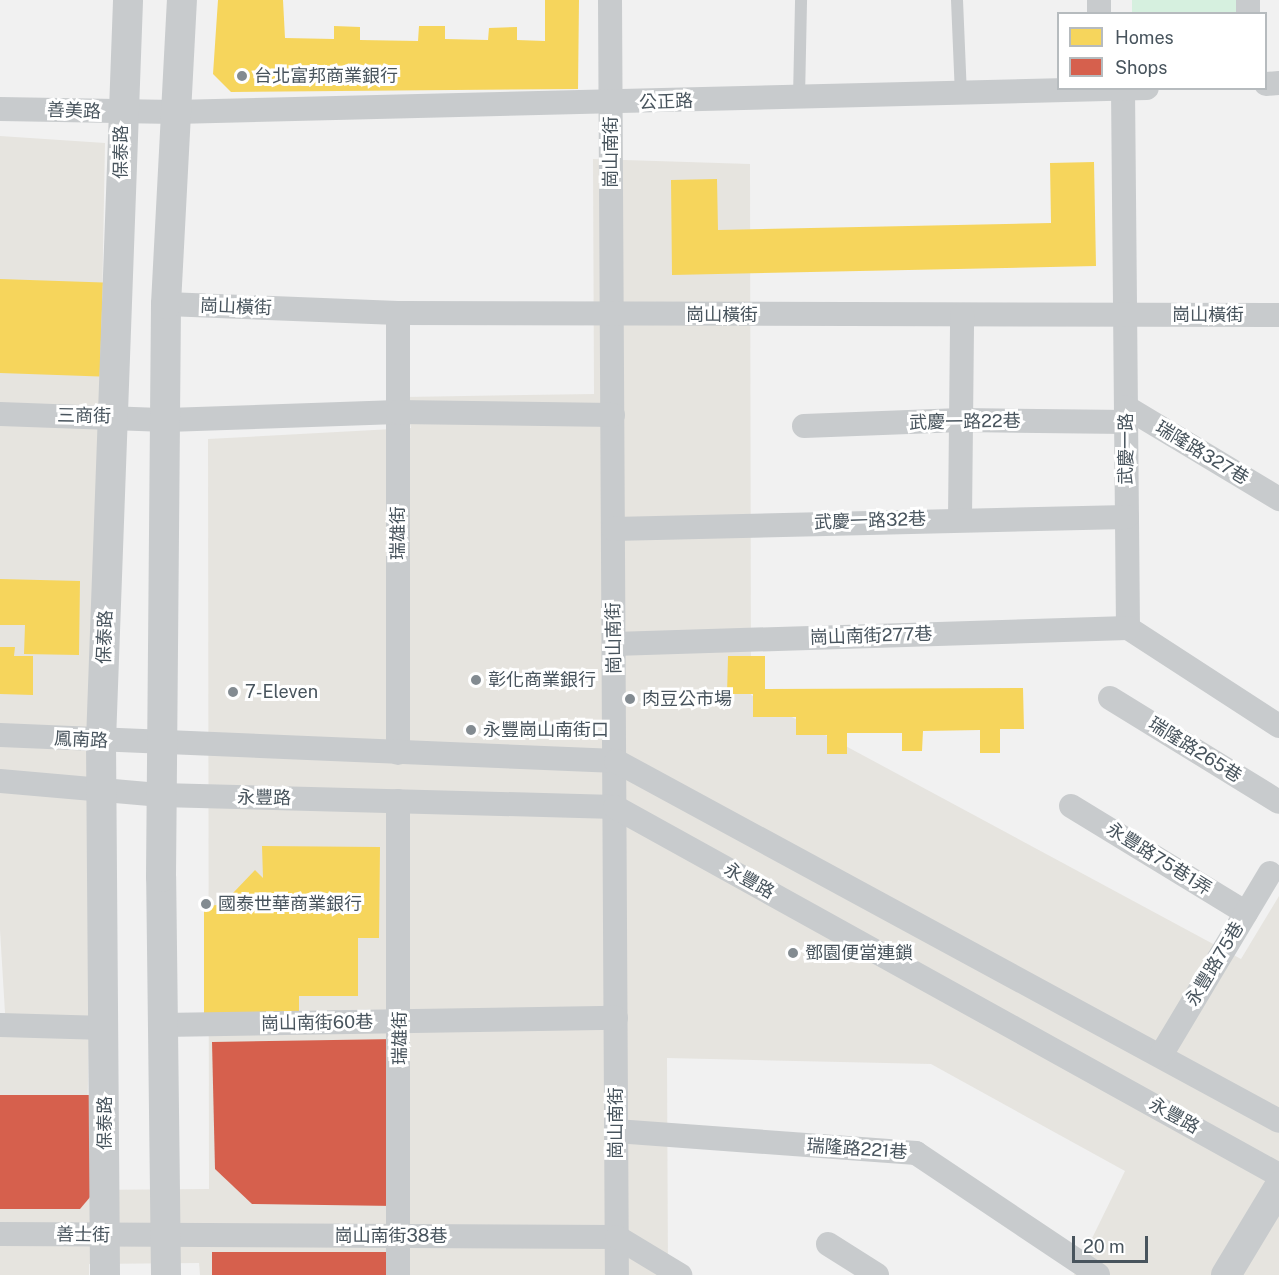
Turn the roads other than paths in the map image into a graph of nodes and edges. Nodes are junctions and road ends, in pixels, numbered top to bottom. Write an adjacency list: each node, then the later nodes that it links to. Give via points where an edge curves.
1 (129, 0): 12 (street, 保泰路)
2 (182, 0): 12 (street, 保泰路)
3 (610, 0): 10 (street, 崗山南街)
4 (801, 0): 9 (lane)
5 (957, 0): 8 (lane)
6 (1079, 90): 8 (street, 公正路)
7 (1108, 90): 15 (street, 武慶一路)
8 (961, 94): 9 (street, 公正路)
9 (799, 98): 10 (street, 公正路)
10 (611, 103): 12 (street, 公正路); 18 (street, 崗山南街)
11 (0, 109): 12 (street, 善美路)
12 (148, 112): 13 (street, 保泰路); 23 (street, 保泰路)
13 (166, 304): 14 (street, 崗山橫街); 24 (street, 保泰路)
14 (398, 314): 18 (street, 崗山橫街); 19 (street, 瑞雄街)
15 (1125, 314): 16 (street, 崗山橫街); 17 (street, 崗山橫街); 22 (street, 武慶一路)
16 (962, 315): 18 (street, 崗山橫街); 25 (street)
17 (1279, 315)
18 (612, 316): 21 (street, 崗山南街)
19 (398, 412): 21 (street, 三商街); 24 (street, 三商街); 38 (street, 瑞雄街)
20 (0, 414): 23 (street, 三商街)
21 (613, 415): 30 (street, 崗山南街)
22 (1126, 415): 25 (street, 武慶一路22巷); 27 (street, 瑞隆路327巷); 28 (street, 武慶一路)
23 (113, 416): 24 (street, 三商街); 36 (street, 保泰路)
24 (167, 420): 37 (street, 保泰路)
25 (961, 420): 26 (street, 武慶一路22巷); 29 (street)
26 (804, 426)
27 (1279, 499)
28 (1126, 517): 29 (street, 武慶一路32巷); 31 (street, 武慶一路)
29 (960, 518): 30 (street, 武慶一路32巷)
30 (613, 529): 32 (street, 崗山南街)
31 (1128, 628): 32 (street, 崗山南街277巷); 34 (street)
32 (614, 644): 39 (street, 崗山南街)
33 (1110, 698): 44 (street, 瑞隆路265巷)
34 (1279, 726)
35 (0, 735): 36 (street, 鳳南路)
36 (101, 741): 37 (street, 鳳南路); 41 (street, 保泰路)
37 (162, 745): 38 (street); 42 (street, 保泰路)
38 (398, 753): 39 (street)
39 (616, 761): 46 (street, 崗山南街); 54 (street)
40 (0, 781): 41 (street)
41 (101, 790): 42 (street); 53 (street, 保泰路)
42 (161, 795): 43 (street, 永豐路); 52 (street, 保泰路)
43 (398, 801): 46 (street, 永豐路); 50 (street, 瑞雄街)
44 (1279, 802)
45 (1071, 806): 48 (street, 永豐路75巷1弄)
46 (615, 807): 49 (street, 崗山南街); 57 (street, 永豐路)
47 (1270, 873): 48 (street, 永豐路75巷)
48 (1246, 913): 54 (street, 永豐路75巷)
49 (616, 1018): 50 (street, 崗山南街60巷); 56 (street, 崗山南街)
50 (400, 1022): 52 (street, 崗山南街60巷); 61 (street, 瑞雄街)
51 (0, 1025): 53 (street)
52 (162, 1025): 62 (street, 保泰路)
53 (106, 1028): 60 (street, 保泰路)
54 (1161, 1055): 55 (street)
55 (1279, 1121)
56 (616, 1131): 63 (street, 崗山南街); 71 (street, 瑞隆路221巷, via 916,1153)
57 (1279, 1174)
58 (1279, 1187): 72 (street)
59 (0, 1234): 60 (street, 善士街)
60 (105, 1234): 62 (street, 善士街); 65 (street, 保泰路)
61 (399, 1235): 62 (street, 崗山南街38巷); 63 (street, 崗山南街38巷); 67 (street, 瑞雄街)
62 (166, 1237): 66 (street, 保泰路)
63 (617, 1237): 68 (street, 崗山南街); 69 (street)
64 (828, 1244): 70 (street)
65 (105, 1275)
66 (166, 1275)
67 (398, 1275)
68 (617, 1275)
69 (680, 1275)
70 (877, 1275)
71 (1098, 1275)
72 (1226, 1275)

